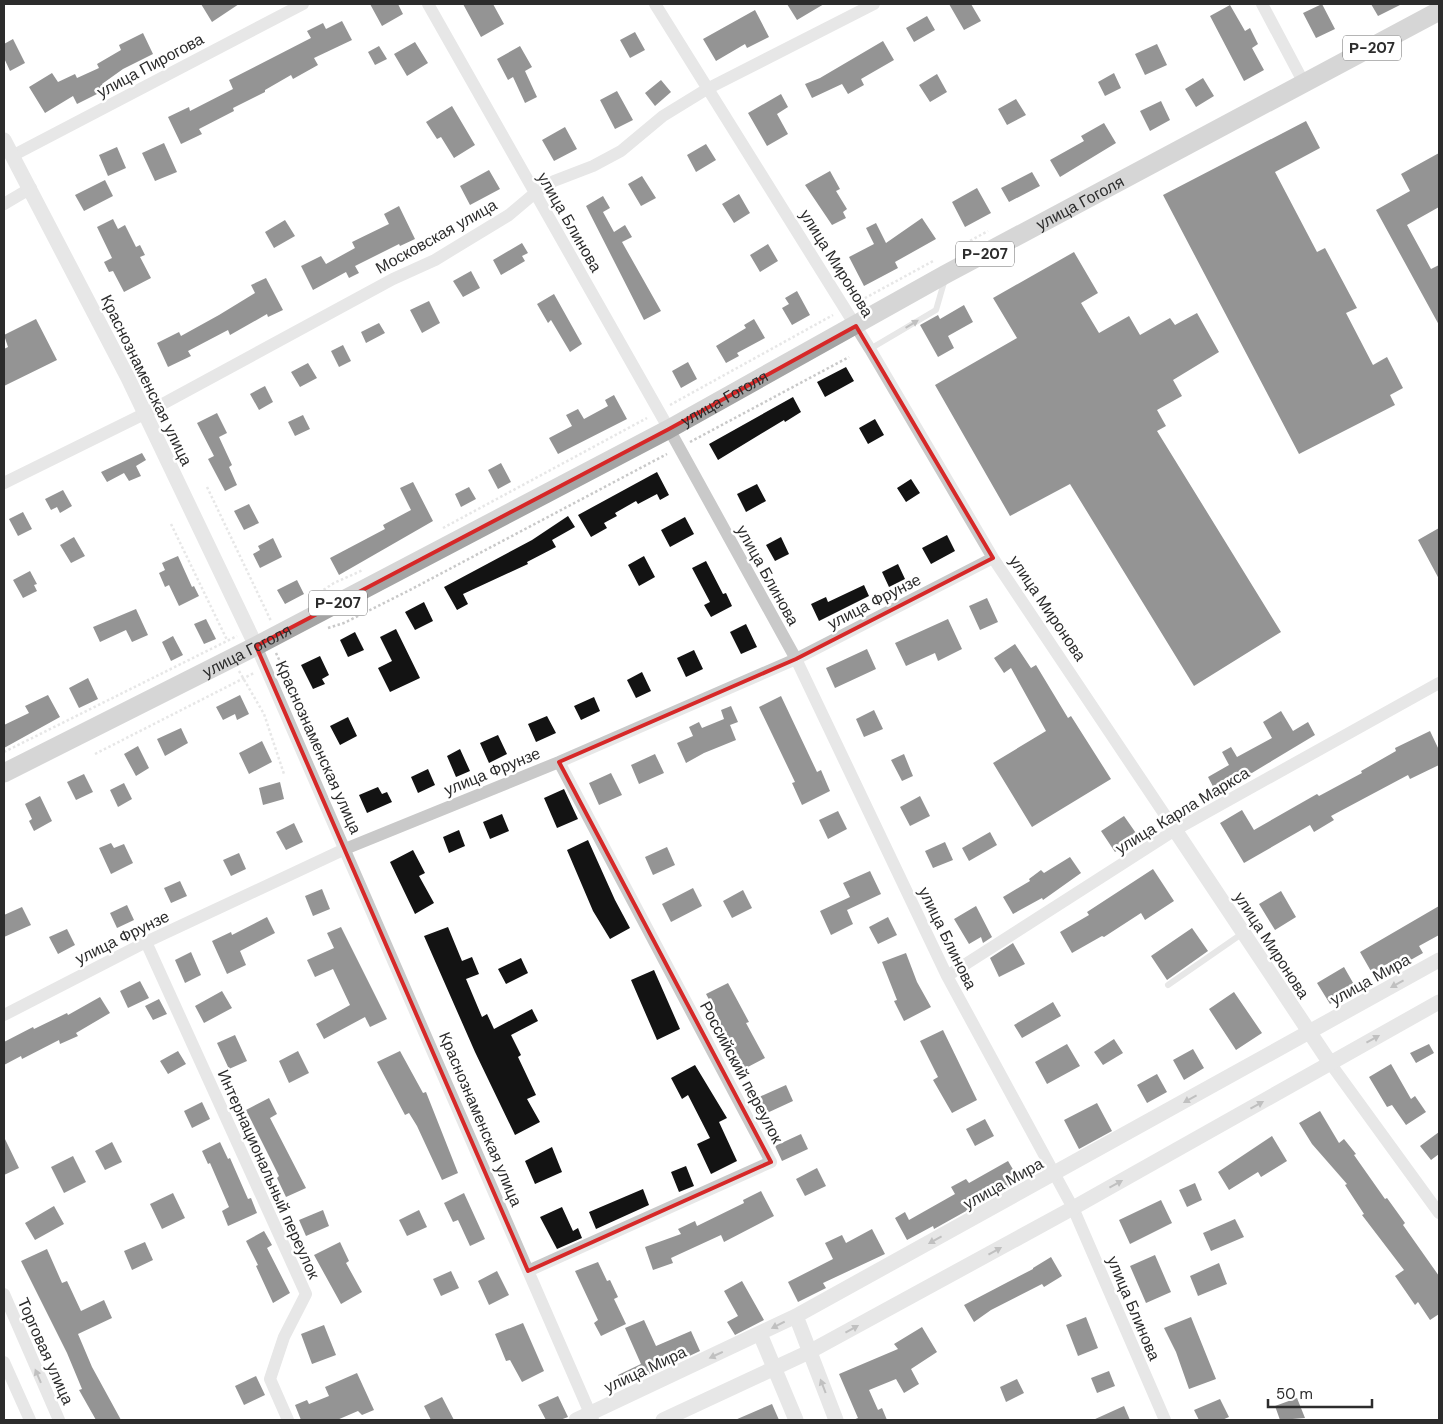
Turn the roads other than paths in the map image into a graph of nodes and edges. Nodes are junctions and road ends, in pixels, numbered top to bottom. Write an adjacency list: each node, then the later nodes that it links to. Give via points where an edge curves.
1 (303, 4): 10 (street, улица Пирогова)
2 (428, 4): 12 (street, улица Блинова)
3 (655, 4): 8 (street, улица Миронова)
4 (874, 4): 8 (street, Московская улица)
5 (1262, 4): 7 (street)
6 (1439, 12): 7 (main road, улица Гоголя / Р-207)
7 (1305, 85): 14 (main road, улица Гоголя / Р-207)
8 (707, 89): 12 (street, Московская улица, via 663,116 621,151); 15 (street, улица Миронова)
9 (4, 140): 10 (street, Краснознаменская улица)
10 (12, 156): 11 (street, Краснознаменская улица)
11 (30, 188): 13 (street); 17 (street, Краснознаменская улица)
12 (534, 193): 17 (street, Московская улица, via 509,215 434,260); 18 (street, улица Блинова)
13 (4, 204)
14 (942, 266): 15 (main road, улица Гоголя / Р-207); 16 (lane, one-way to 14, via 936,310)
15 (856, 326): 16 (street, улица Миронова); 18 (main road, улица Гоголя / Р-207)
16 (870, 349): 20 (street, улица Миронова)
17 (146, 413): 19 (street, Московская улица); 21 (street, Краснознаменская улица)
18 (669, 429): 21 (main road, улица Гоголя / Р-207, via 276,635); 22 (street, улица Блинова)
19 (4, 483)
20 (993, 558): 22 (street, улица Фрунзе); 26 (street, улица Миронова)
21 (253, 638): 25 (main road, улица Гоголя / Р-207); 27 (street, Краснознаменская улица)
22 (796, 659): 24 (street, улица Фрунзе); 31 (street, улица Блинова)
23 (1439, 683): 26 (street, улица Карла Маркса)
24 (559, 762): 27 (street, улица Фрунзе); 40 (street, Российский переулок, via 771,1162)
25 (4, 773)
26 (1175, 830): 28 (street, улица Миронова); 31 (street, улица Карла Маркса)
27 (345, 849): 29 (street, улица Фрунзе); 40 (street, Краснознаменская улица)
28 (1243, 933): 32 (lane); 35 (street, улица Миронова)
29 (146, 942): 34 (street, улица Фрунзе); 50 (street, Интернациональный переулок, via 306,1294 284,1337 270,1379)
30 (1439, 960): 35 (street, улица Мира, one-way to 35)
31 (947, 976): 37 (street, улица Блинова)
32 (1168, 985)
33 (1439, 1002): 36 (street, one-way to 33)
34 (4, 1015)
35 (1309, 1033): 36 (street, улица Миронова); 37 (street, улица Мира, one-way to 37)
36 (1330, 1063): 38 (street, one-way to 36); 39 (street, улица Миронова)
37 (1054, 1175): 38 (street, улица Блинова); 42 (street, улица Мира, one-way to 42)
38 (1073, 1208): 44 (street, one-way to 38); 55 (street, улица Блинова)
39 (1439, 1213)
40 (528, 1271): 47 (street, Краснознаменская улица)
41 (4, 1294): 49 (street, Торговая улица, one-way to 41)
42 (796, 1316): 43 (street, улица Мира, one-way to 43); 44 (street)
43 (760, 1334): 46 (street); 47 (street, улица Мира, one-way to 47)
44 (810, 1352): 46 (street); 54 (street, one-way to 44)
45 (4, 1362): 48 (street)
46 (775, 1369): 52 (street); 53 (street)
47 (592, 1417): 51 (street, улица Мира)
48 (30, 1420)
49 (59, 1420)
50 (288, 1420)
51 (576, 1420)
52 (662, 1420)
53 (796, 1420)
54 (836, 1420)
55 (1165, 1420)

